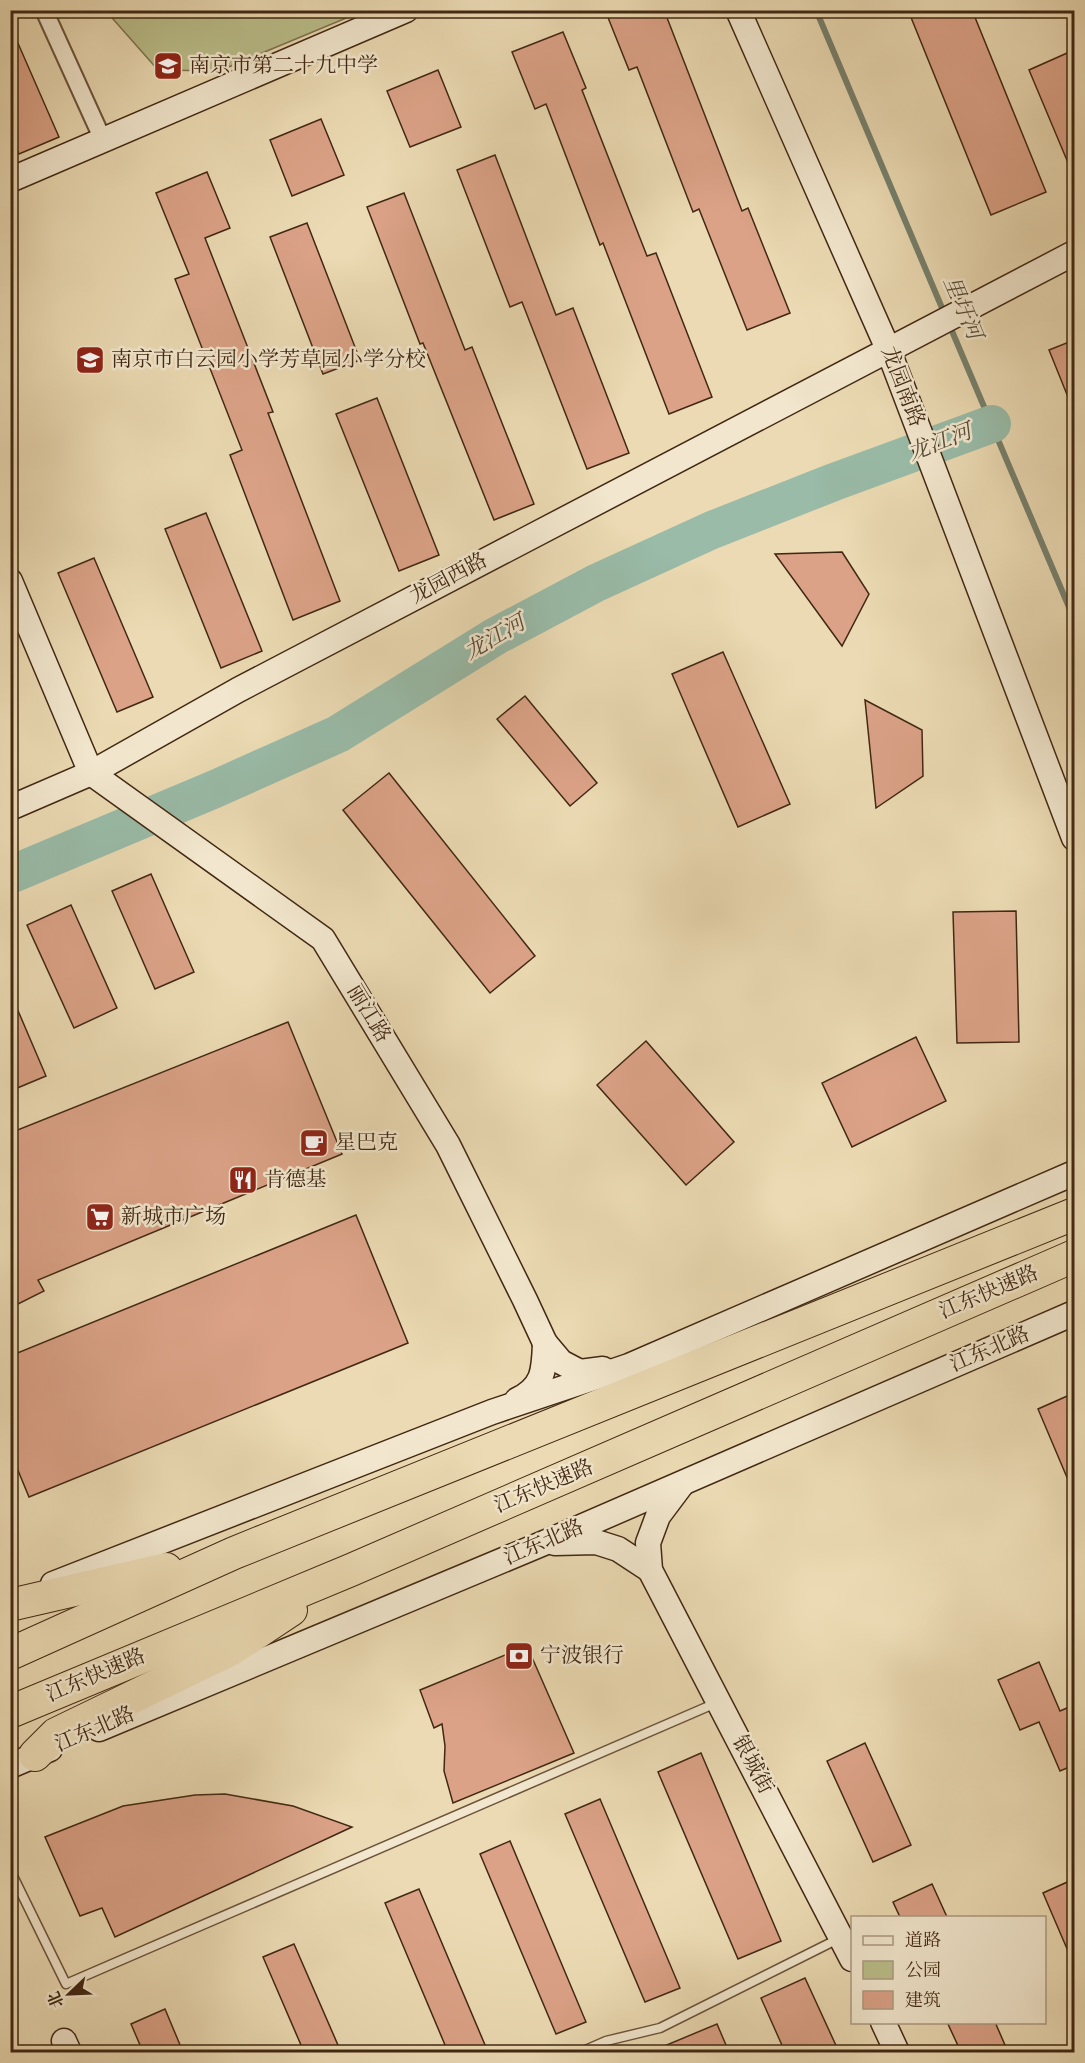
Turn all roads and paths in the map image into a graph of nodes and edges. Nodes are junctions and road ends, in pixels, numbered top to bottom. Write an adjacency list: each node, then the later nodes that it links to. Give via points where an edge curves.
1 (44, 10): 4 (street)
2 (406, 10): 4 (main road)
3 (738, 10): 7 (main road, 龙园南路)
4 (103, 140): 5 (main road)
5 (10, 180)
6 (1074, 254): 7 (main road, 龙园西路)
7 (888, 349): 9 (main road, 龙园西路, via 238,690); 11 (main road, 龙园南路)
8 (10, 581): 9 (main road)
9 (91, 773): 10 (main road, 龙园西路); 16 (main road, 丽江路, via 323,939 448,1145)
10 (10, 808)
11 (1074, 838)
12 (1074, 1173): 17 (main road)
13 (1074, 1214): 21 (highway, 江东快速路)
14 (1074, 1257): 22 (highway, 江东快速路)
15 (1074, 1313): 19 (main road, 江东北路)
16 (545, 1343): 17 (main road, 丽江路, via 561,1362 580,1372); 18 (main road, 丽江路, via 543,1373 530,1394)
17 (629, 1366): 18 (main road)
18 (492, 1412): 24 (main road)
19 (683, 1483): 20 (main road, 江东北路); 23 (main road, 银城街, via 658,1516 648,1543)
20 (544, 1543): 23 (main road, 银城街, via 596,1542 618,1549); 29 (main road, 江东北路)
21 (234, 1553): 25 (highway); 26 (highway, 江东快速路)
22 (351, 1570): 28 (highway, 江东快速路); 29 (highway, via 232,1649 56,1734)
23 (650, 1570): 27 (main road, 银城街)
24 (10, 1600)
25 (10, 1605)
26 (10, 1654)
27 (719, 1702): 30 (lane, via 66,1984); 31 (main road, 银城街)
28 (10, 1712)
29 (23, 1761)
30 (10, 1870)
31 (842, 1937): 32 (main road, 银城街); 34 (lane, via 660,2028)
32 (851, 1957)
33 (884, 2024): 35 (main road)
34 (581, 2052)
35 (897, 2052)

